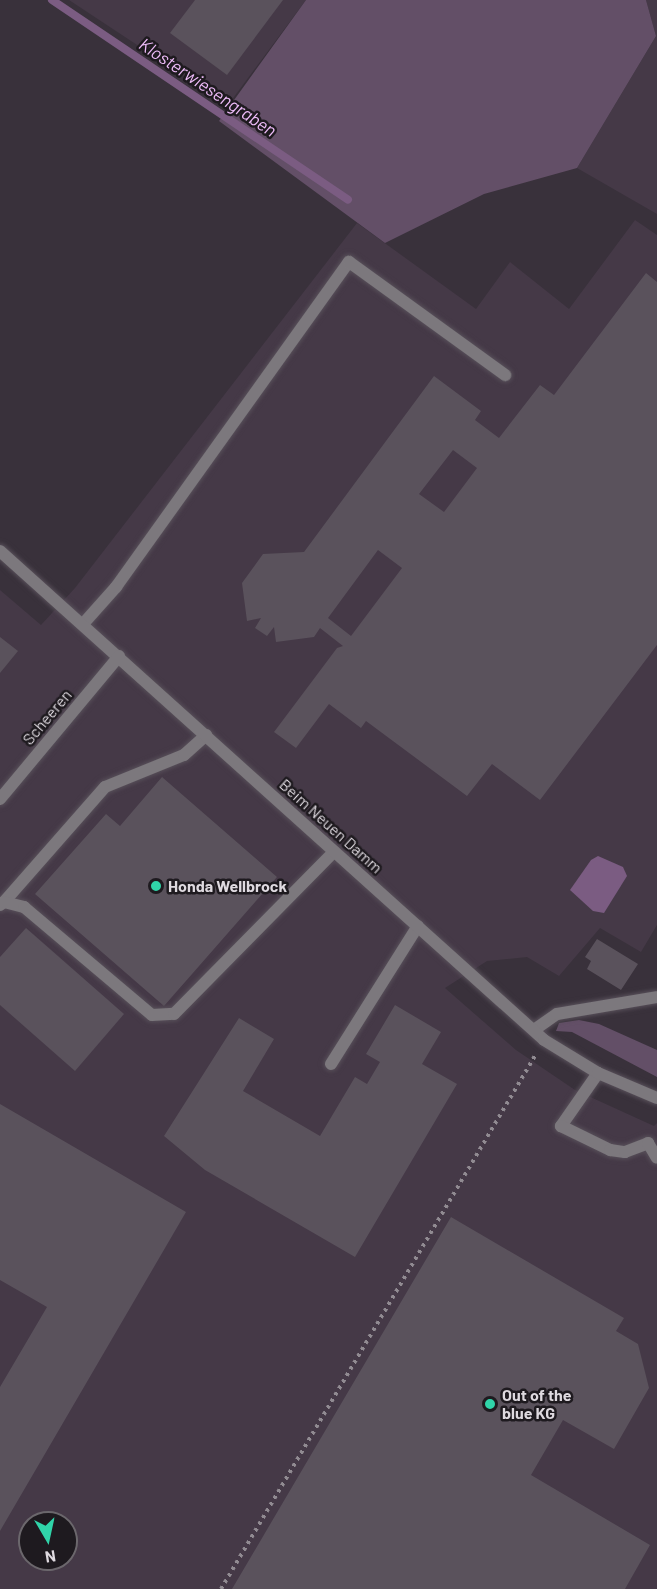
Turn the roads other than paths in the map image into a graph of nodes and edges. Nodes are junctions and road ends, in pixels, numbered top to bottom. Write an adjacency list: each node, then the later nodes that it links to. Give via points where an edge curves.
1 (505, 375): 3 (street, via 349,262 116,587)
2 (0, 551): 3 (street, Beim Neuen Damm)
3 (83, 624): 4 (street, Beim Neuen Damm)
4 (119, 656): 5 (street, Beim Neuen Damm); 6 (street, Scheeren)
5 (206, 735): 7 (street, Beim Neuen Damm); 8 (street, via 184,755 105,787)
6 (0, 800)
7 (334, 852): 8 (street, via 174,1014 152,1016 24,907); 9 (street, Beim Neuen Damm)
8 (2, 903)
9 (418, 926): 11 (street, Beim Neuen Damm); 12 (street)
10 (657, 997): 11 (street, via 557,1014)
11 (534, 1030): 13 (street, Beim Neuen Damm)
12 (330, 1064)
13 (598, 1073): 14 (street, Beim Neuen Damm); 15 (street, via 561,1126 625,1152 648,1143)
14 (657, 1098)
15 (657, 1158)

